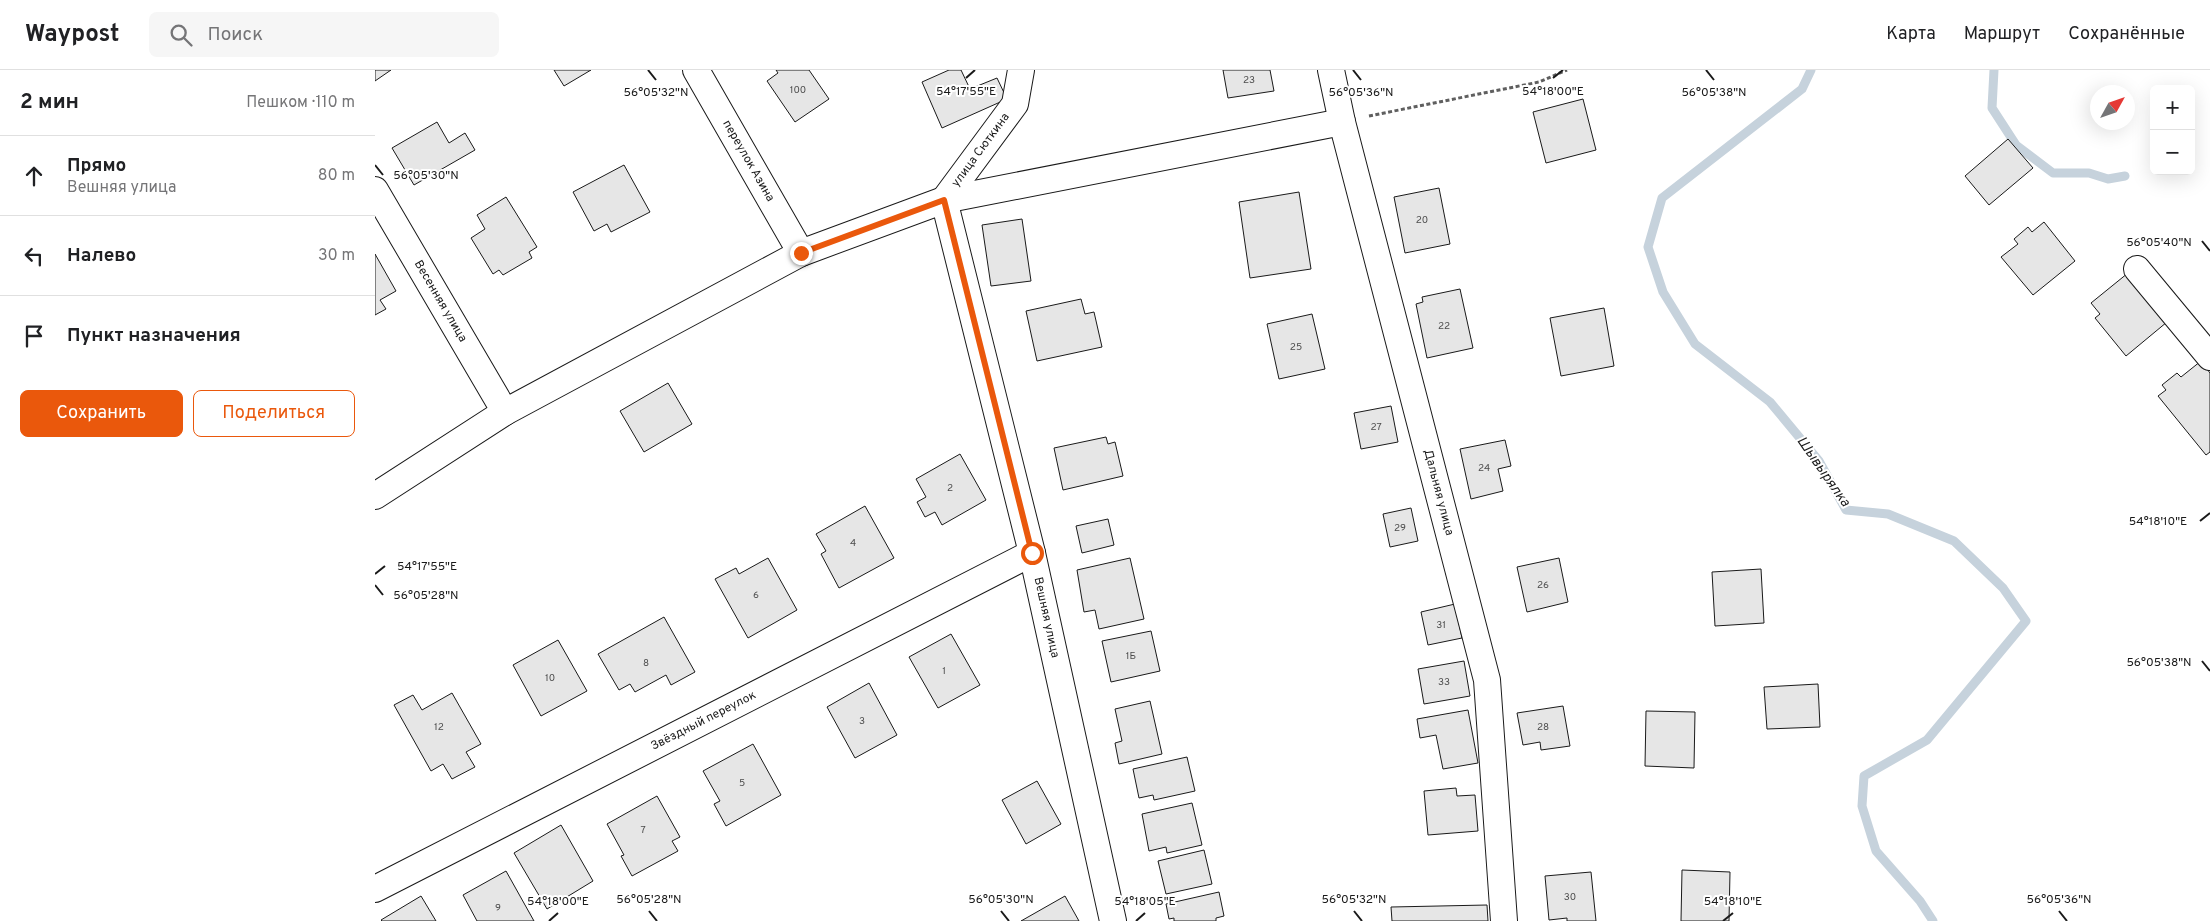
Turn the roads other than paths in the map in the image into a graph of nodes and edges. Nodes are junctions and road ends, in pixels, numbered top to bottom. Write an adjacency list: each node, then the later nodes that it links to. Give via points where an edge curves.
1 (696, 70): 7 (street, переулок Азина)
2 (1021, 70): 6 (street, улица Сюткина, via 1015,104)
3 (1331, 70): 4 (street, Дальняя улица)
4 (1342, 122): 6 (street); 15 (street, Дальняя улица, via 1487,680)
5 (375, 190): 10 (street, Весенняя улица)
6 (944, 200): 7 (street); 12 (street, Вешняя улица)
7 (801, 253): 10 (street)
8 (2137, 269): 9 (street)
9 (2210, 357)
10 (505, 412): 11 (street)
11 (375, 496)
12 (1032, 553): 13 (street, Звёздный переулок); 14 (street, Вешняя улица)
13 (375, 890)
14 (1113, 921)
15 (1504, 921)

